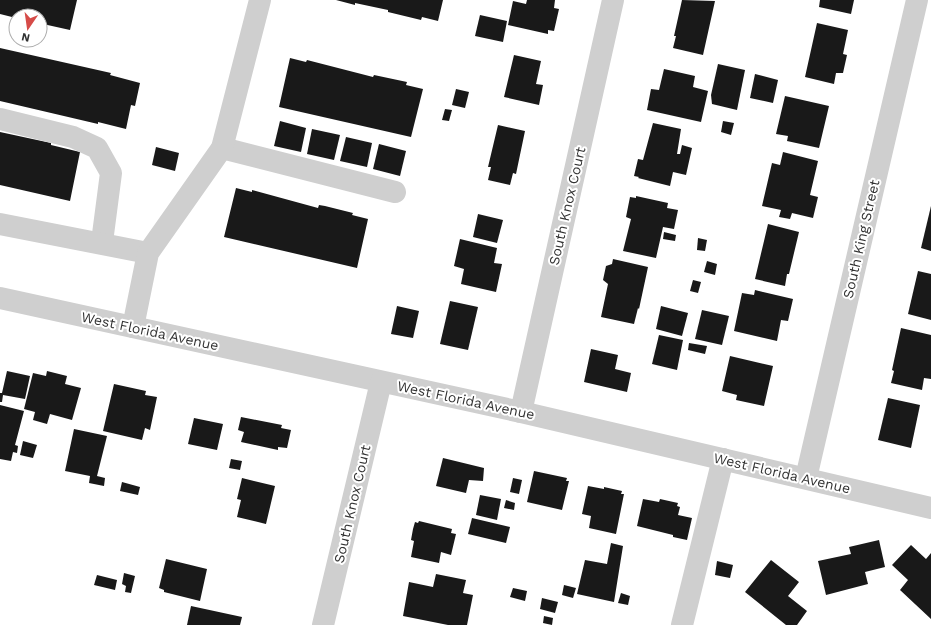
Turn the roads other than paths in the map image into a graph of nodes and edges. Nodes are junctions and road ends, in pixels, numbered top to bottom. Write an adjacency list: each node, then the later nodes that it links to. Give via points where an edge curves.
1 (260, 0): 5 (street)
2 (613, 0): 13 (street, South Knox Court)
3 (917, 0): 15 (street, South King Street)
4 (0, 119): 8 (street, via 73,137 97,148 111,173)
5 (222, 148): 6 (street); 9 (street)
6 (395, 192)
7 (0, 224): 8 (street)
8 (102, 242): 9 (street)
9 (148, 253): 11 (street)
10 (0, 298): 11 (street, West Florida Avenue)
11 (133, 326): 12 (street, West Florida Avenue)
12 (381, 382): 13 (street, West Florida Avenue); 17 (street, South Knox Court)
13 (521, 412): 14 (street, West Florida Avenue)
14 (723, 459): 15 (street, West Florida Avenue); 18 (street)
15 (806, 478): 16 (street, West Florida Avenue)
16 (931, 508)
17 (323, 625)
18 (682, 625)

